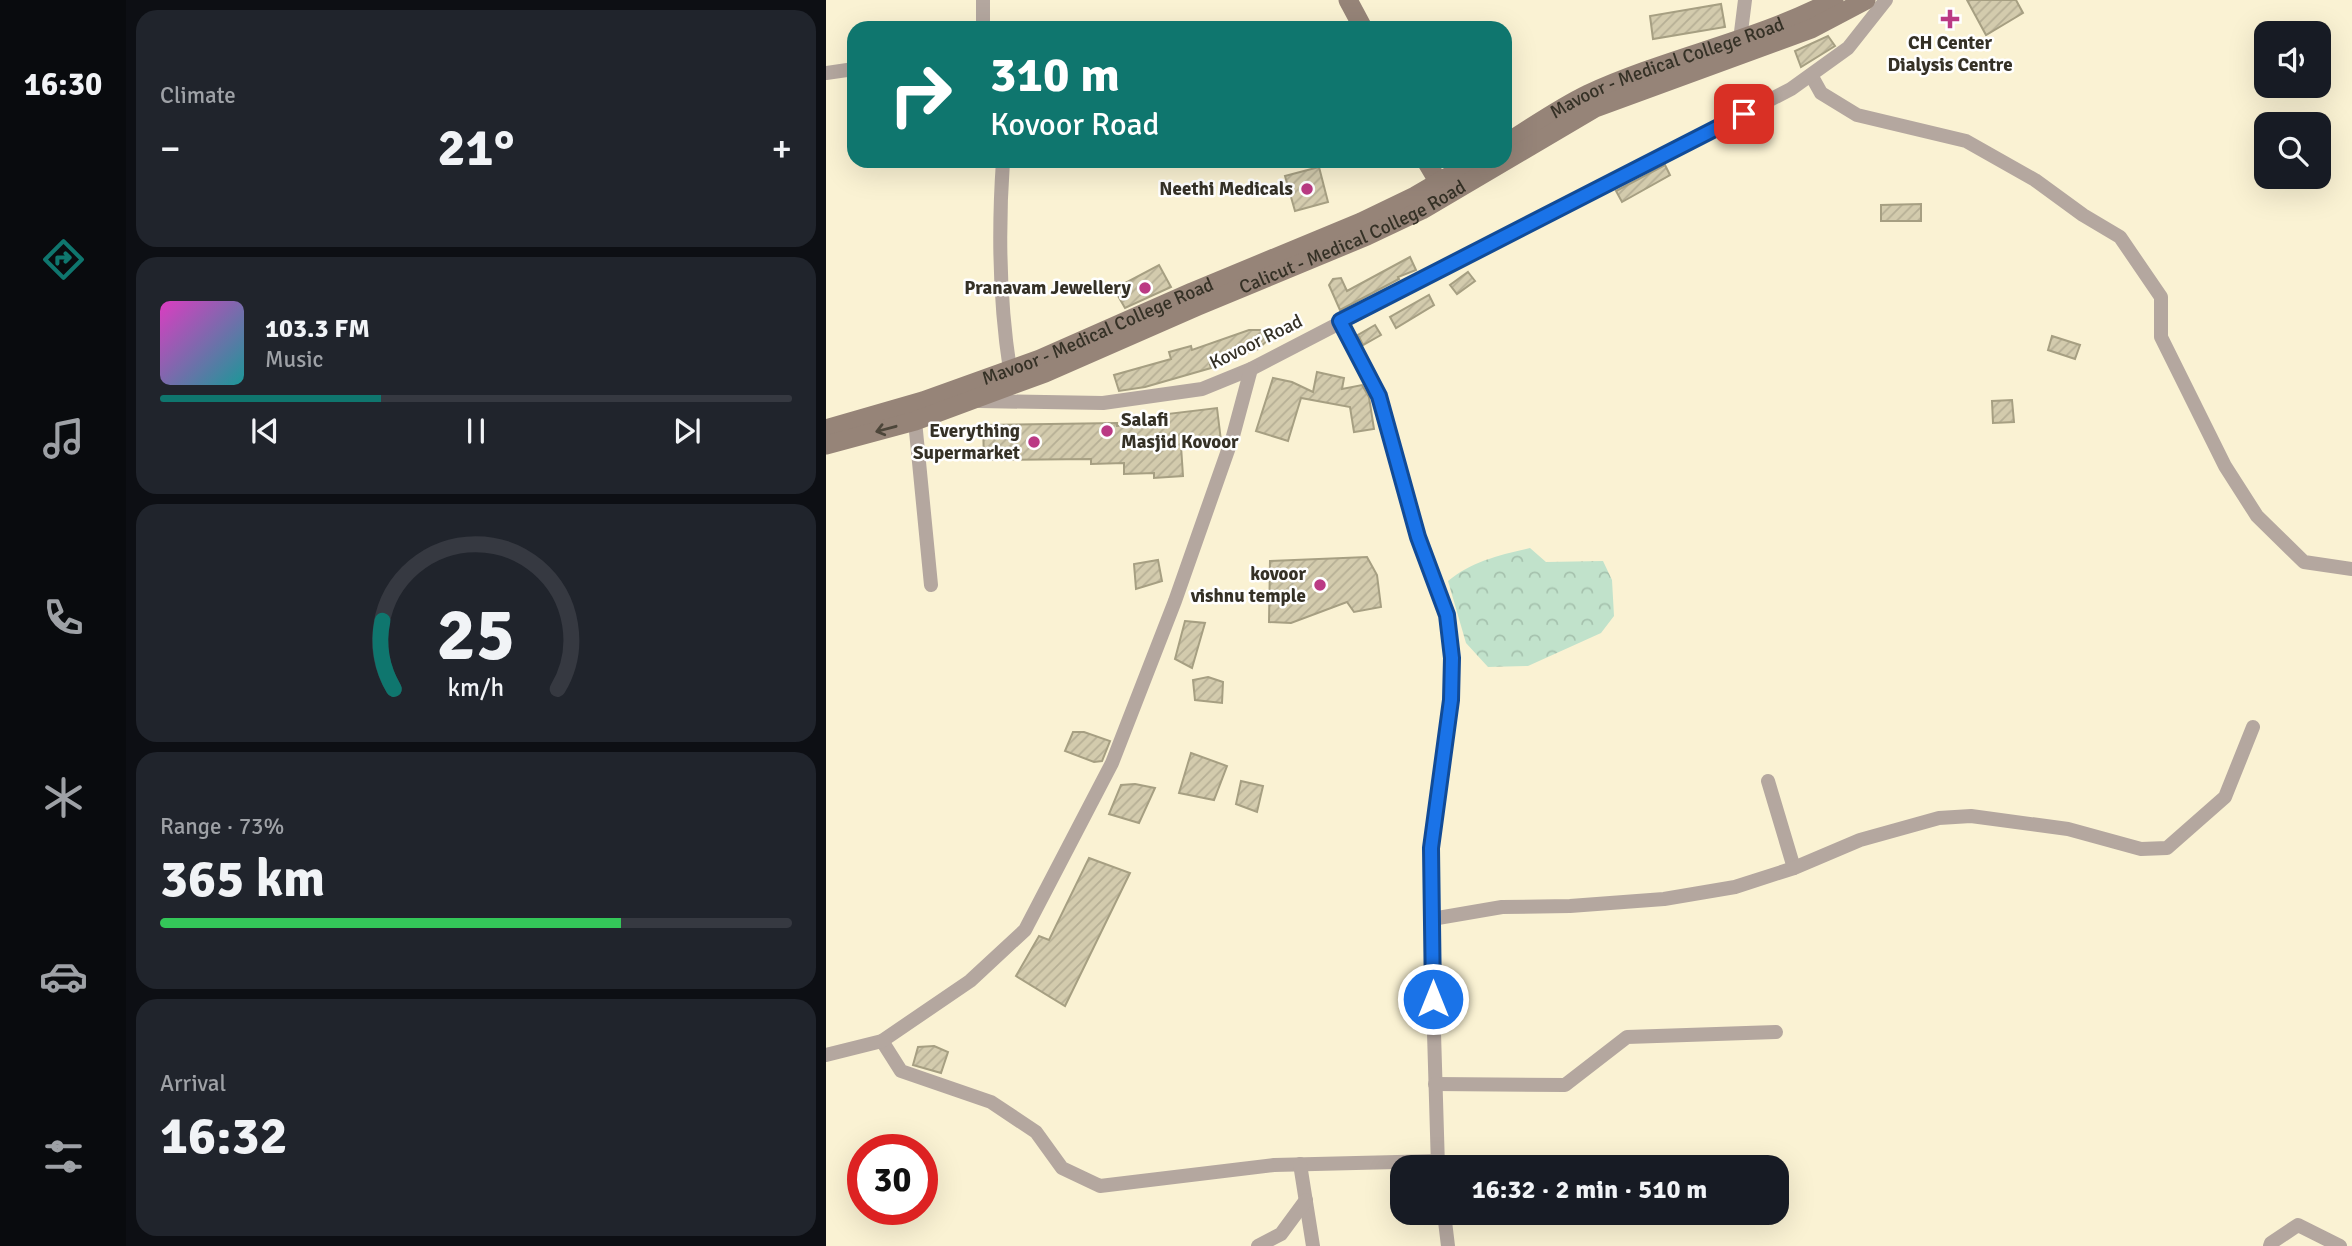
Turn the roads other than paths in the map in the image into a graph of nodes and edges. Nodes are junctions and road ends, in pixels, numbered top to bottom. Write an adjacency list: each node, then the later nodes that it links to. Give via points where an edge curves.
1 (984, 0): 7 (street)
2 (1348, 0): 8 (main road)
3 (1745, 0): 9 (street)
4 (1834, 0): 9 (main road, Mavoor - Medical College Road)
5 (1866, 0): 14 (main road, Calicut - Medical College Road, via 1811,29 1595,108)
6 (1886, 0): 12 (street, Kovoor Road, via 1848,48)
7 (983, 21)
8 (1359, 21)
9 (1740, 40): 13 (main road, Mavoor - Medical College Road, via 1589,94 1558,110)
10 (847, 70): 11 (street)
11 (826, 73)
12 (1811, 75): 20 (street, Kovoor Road); 28 (street, via 1821,93 1857,116 1966,141 2120,237 2161,297 2161,337 2225,466 2258,516 2304,562)
13 (1512, 145)
14 (1512, 146)
15 (1003, 168): 22 (street, via 1001,305)
16 (1430, 168): 19 (main road)
17 (1467, 168): 19 (main road, Mavoor - Medical College Road)
18 (1476, 168): 19 (main road, Calicut - Medical College Road)
19 (1442, 189): 22 (main road, Mavoor - Medical College Road); 24 (main road, Calicut - Medical College Road, via 1367,236)
20 (1340, 321): 21 (street, Kovoor Road); 33 (street, via 1379,396 1418,537 1447,615 1451,700 1431,848)
21 (1251, 369): 24 (street, Kovoor Road, via 1202,389 1103,403); 35 (street, via 1233,436 1180,588 1112,763 1026,930 970,981)
22 (1010, 370): 23 (main road, Mavoor - Medical College Road)
23 (946, 401): 24 (main road, Calicut - Medical College Road); 25 (main road, Calicut - Medical College Road); 26 (main road, Mavoor - Medical College Road)
24 (969, 401)
25 (915, 421): 27 (main road, Calicut - Medical College Road, one-way to 27); 29 (street)
26 (826, 429)
27 (826, 445)
28 (2352, 569)
29 (931, 585)
30 (2253, 727): 32 (street, via 2225,797 2167,848 2141,849 2068,829 1971,816 1939,818 1860,840)
31 (1768, 781): 32 (street)
32 (1794, 868): 33 (street, via 1735,887 1664,899 1502,907)
33 (1432, 919): 37 (street)
34 (1776, 1031): 37 (street, via 1627,1037 1565,1085)
35 (882, 1041): 36 (street); 39 (street, via 901,1071 991,1102 1036,1132 1062,1168 1100,1186)
36 (826, 1055)
37 (1435, 1084): 38 (street)
38 (1438, 1155)
39 (1300, 1164): 40 (street); 41 (street)
40 (1390, 1164)
41 (1306, 1200): 43 (street, via 1281,1234); 44 (street)
42 (1445, 1225): 45 (street)
43 (1258, 1246)
44 (1314, 1246)
45 (1448, 1246)
46 (2270, 1246): 47 (street, via 2298,1225)
47 (2340, 1246)

